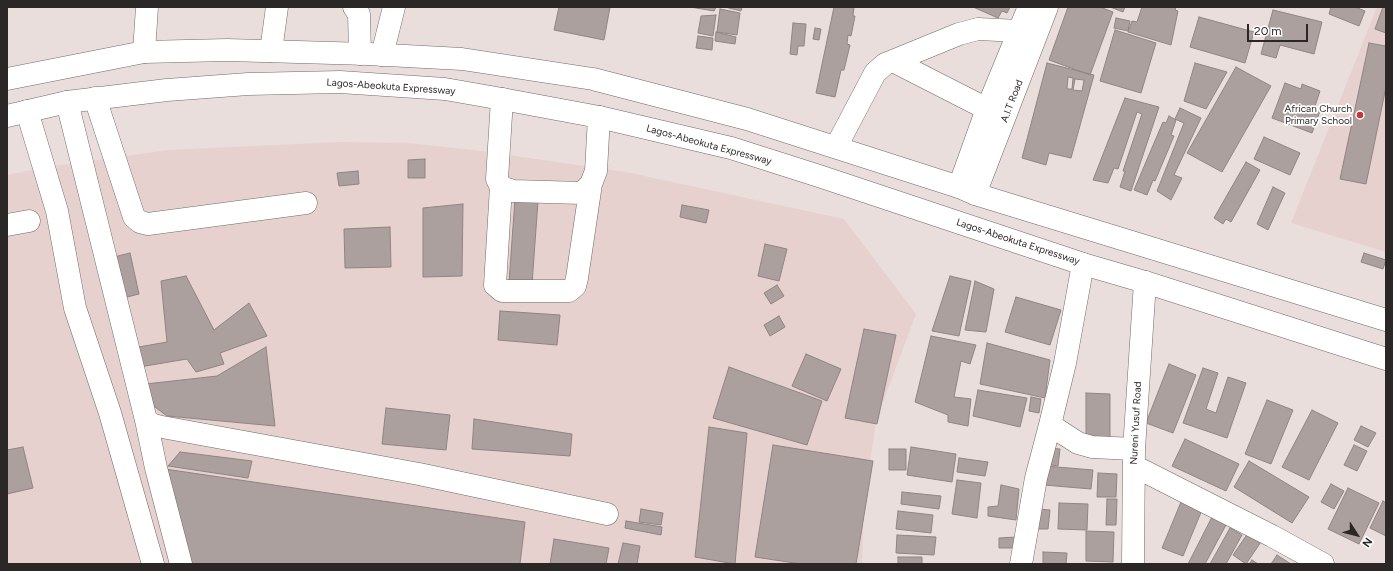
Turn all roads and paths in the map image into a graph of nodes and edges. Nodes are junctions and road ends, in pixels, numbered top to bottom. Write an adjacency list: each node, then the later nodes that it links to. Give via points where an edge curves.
1 (147, 7): 9 (main road)
2 (277, 7): 8 (main road)
3 (354, 7): 10 (main road, via 359,14)
4 (394, 7): 11 (main road)
5 (1029, 7): 7 (main road, A.I.T Road)
6 (1048, 7): 23 (main road, A.I.T Road)
7 (1019, 31): 12 (main road, via 978,29); 17 (main road, A.I.T Road)
8 (271, 51): 9 (main road); 10 (main road)
9 (144, 52): 13 (main road)
10 (360, 54): 11 (main road)
11 (382, 55): 20 (main road, via 462,59 593,79 747,119)
12 (893, 61): 17 (main road); 20 (main road, via 885,64 876,73)
13 (7, 78)
14 (95, 98): 15 (main road, Lagos-Abeokuta Expressway, via 248,84 340,82 445,89); 16 (main road, Lagos-Abeokuta Expressway); 24 (main road, via 134,217 140,222 148,224)
15 (502, 99): 19 (main road, Lagos-Abeokuta Expressway); 22 (main road, via 496,179)
16 (67, 102): 18 (main road, Lagos-Abeokuta Expressway); 31 (main road)
17 (988, 109): 23 (main road, A.I.T Road)
18 (17, 113): 35 (main road, via 57,211 75,308 110,413)
19 (599, 117): 21 (main road, via 596,171); 27 (main road, Lagos-Abeokuta Expressway, via 745,153)
20 (836, 147): 23 (main road)
21 (591, 184): 22 (main road, via 582,194 512,191); 22 (main road, via 577,278 575,286 568,291 502,291 496,285)
22 (501, 187)
23 (967, 190): 29 (main road)
24 (306, 203)
25 (29, 222): 26 (main road)
26 (7, 225)
27 (1083, 264): 28 (main road, Lagos-Abeokuta Expressway); 32 (main road, via 1065,363)
28 (1145, 282): 30 (main road, Lagos-Abeokuta Expressway); 33 (main road, Nureni Yusuf Road)
29 (1386, 320)
30 (1386, 358)
31 (146, 420): 34 (main road, via 157,426 419,474); 36 (main road)
32 (1050, 425): 33 (main road, via 1078,443); 37 (main road, via 1036,478)
33 (1134, 457): 38 (main road, Nureni Yusuf Road); 39 (main road)
34 (607, 514)
35 (153, 564)
36 (181, 564)
37 (1021, 564)
38 (1133, 564)
39 (1323, 564)

